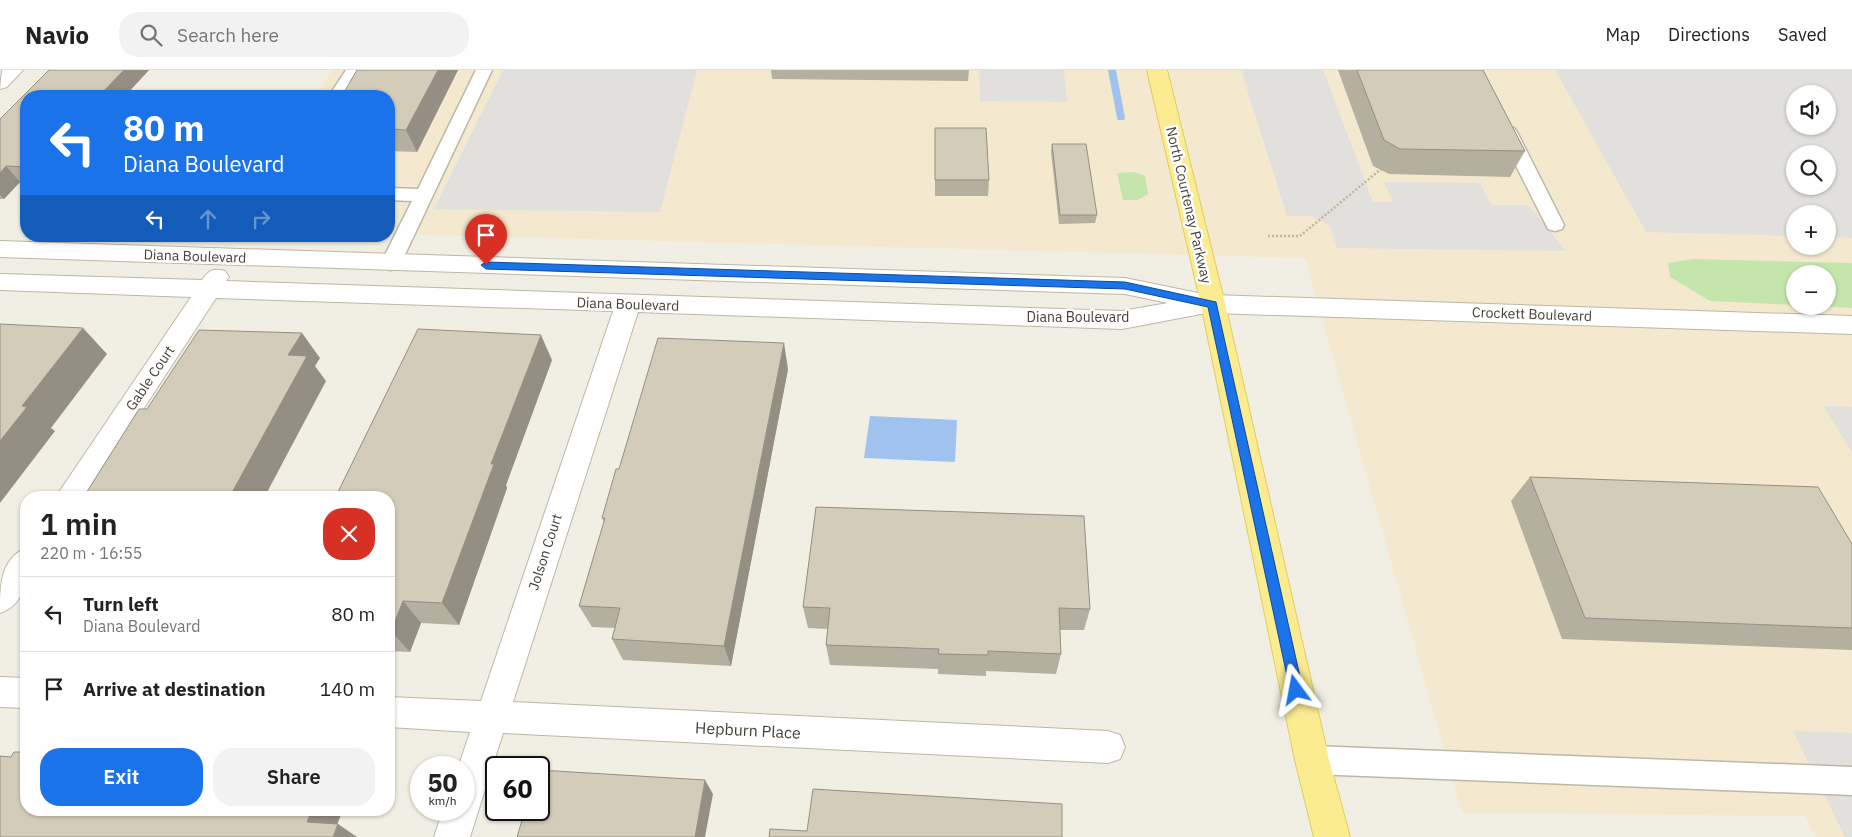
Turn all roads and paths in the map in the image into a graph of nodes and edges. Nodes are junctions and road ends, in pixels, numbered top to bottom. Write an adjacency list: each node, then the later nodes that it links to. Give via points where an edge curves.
1 (13, 70): 5 (street)
2 (354, 70): 6 (lane)
3 (484, 70): 10 (lane)
4 (1157, 70): 21 (main road, North Courtenay Parkway)
5 (0, 83)
6 (341, 90)
7 (1498, 113): 11 (lane)
8 (1381, 169): 12 (path, via 1300,236)
9 (395, 194): 10 (lane)
10 (423, 195): 15 (lane)
11 (1555, 225)
12 (1268, 236)
13 (0, 249): 14 (street, Diana Boulevard)
14 (230, 257): 15 (street, Diana Boulevard); 18 (street, Gable Court)
15 (391, 263): 16 (street, Diana Boulevard); 19 (street)
16 (885, 278): 21 (street, Diana Boulevard, via 1125,286); 22 (street)
17 (0, 282): 18 (street, Diana Boulevard)
18 (210, 289): 19 (street, Diana Boulevard); 24 (street, Gable Court)
19 (374, 295): 20 (street, Diana Boulevard)
20 (628, 304): 22 (street, Diana Boulevard); 30 (street, Jolson Court)
21 (1213, 304): 22 (street, Diana Boulevard, via 1122,320); 23 (street, Crockett Boulevard); 32 (main road, North Courtenay Parkway)
22 (882, 313)
23 (1852, 325)
24 (74, 491)
25 (20, 570): 26 (street)
26 (0, 600)
27 (0, 692): 28 (street)
28 (20, 693)
29 (395, 712): 30 (street, Hepburn Place)
30 (490, 717): 31 (street, Hepburn Place); 33 (street, Jolson Court)
31 (1108, 747)
32 (1312, 760): 34 (lane); 37 (main road, North Courtenay Parkway)
33 (475, 765)
34 (1852, 781)
35 (457, 821): 36 (street)
36 (452, 837)
37 (1332, 837)

